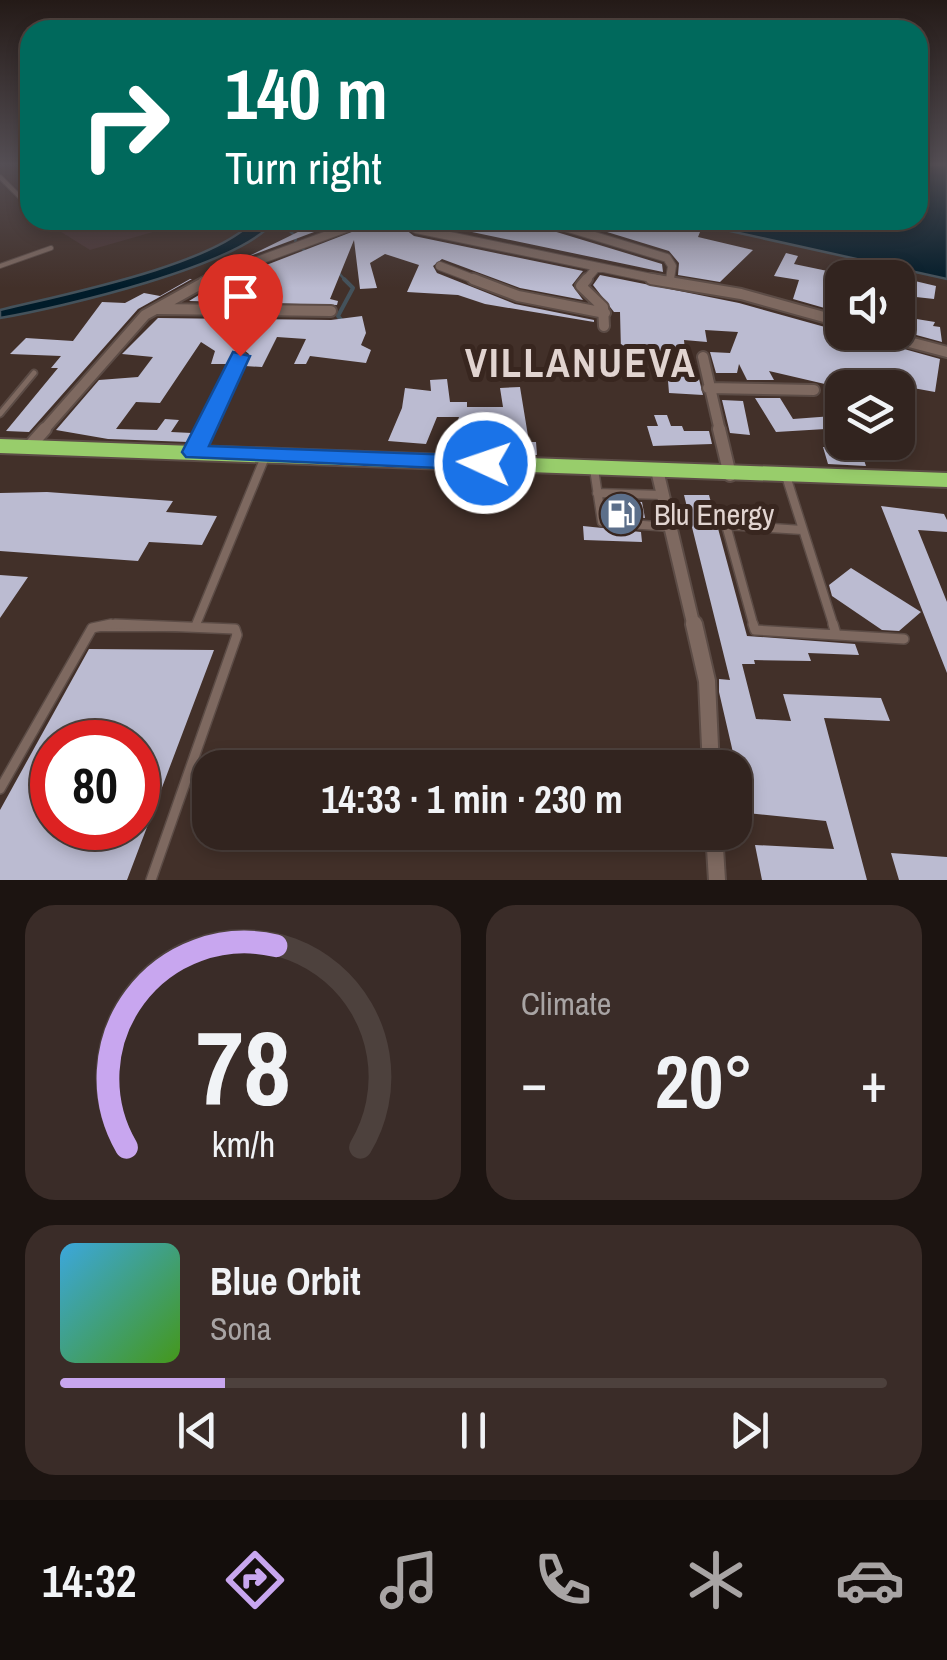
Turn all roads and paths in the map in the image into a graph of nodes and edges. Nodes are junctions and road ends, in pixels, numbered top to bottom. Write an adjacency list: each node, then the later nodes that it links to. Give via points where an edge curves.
1 (341, 230): 9 (street, via 198,283)
2 (421, 230): 7 (street)
3 (575, 230): 8 (street, via 667,258)
4 (51, 248): 5 (lane)
5 (0, 266)
6 (440, 266): 11 (street, via 518,296)
7 (596, 268): 8 (street); 11 (street, via 580,286)
8 (670, 279): 12 (street)
9 (157, 309): 10 (street); 23 (street, via 141,318)
10 (330, 311)
11 (605, 313): 13 (street)
12 (825, 318)
13 (604, 326)
14 (915, 344): 15 (street)
15 (947, 352)
16 (240, 356): 24 (street)
17 (703, 357): 19 (street)
18 (34, 374): 21 (lane)
19 (708, 388): 20 (street); 28 (street)
20 (814, 390)
21 (0, 414)
22 (0, 446): 23 (highway)
23 (29, 448): 24 (highway)
24 (194, 452): 25 (highway)
25 (267, 454): 26 (highway); 35 (lane)
26 (594, 468): 27 (highway); 31 (lane)
27 (657, 470): 28 (highway); 32 (street)
28 (730, 475): 29 (highway)
29 (786, 476): 30 (highway); 34 (lane)
30 (947, 480)
31 (597, 492): 32 (lane); 33 (lane, via 607,524)
32 (663, 495): 33 (street)
33 (672, 528): 38 (street, via 707,681)
34 (802, 530): 36 (lane); 36 (lane, via 726,525 755,630)
35 (195, 627): 39 (lane, via 92,628); 41 (lane, via 232,628 237,635)
36 (836, 634): 37 (lane)
37 (904, 640)
38 (710, 750)
39 (0, 789)
40 (715, 850): 42 (street)
41 (152, 880)
42 (717, 880)

